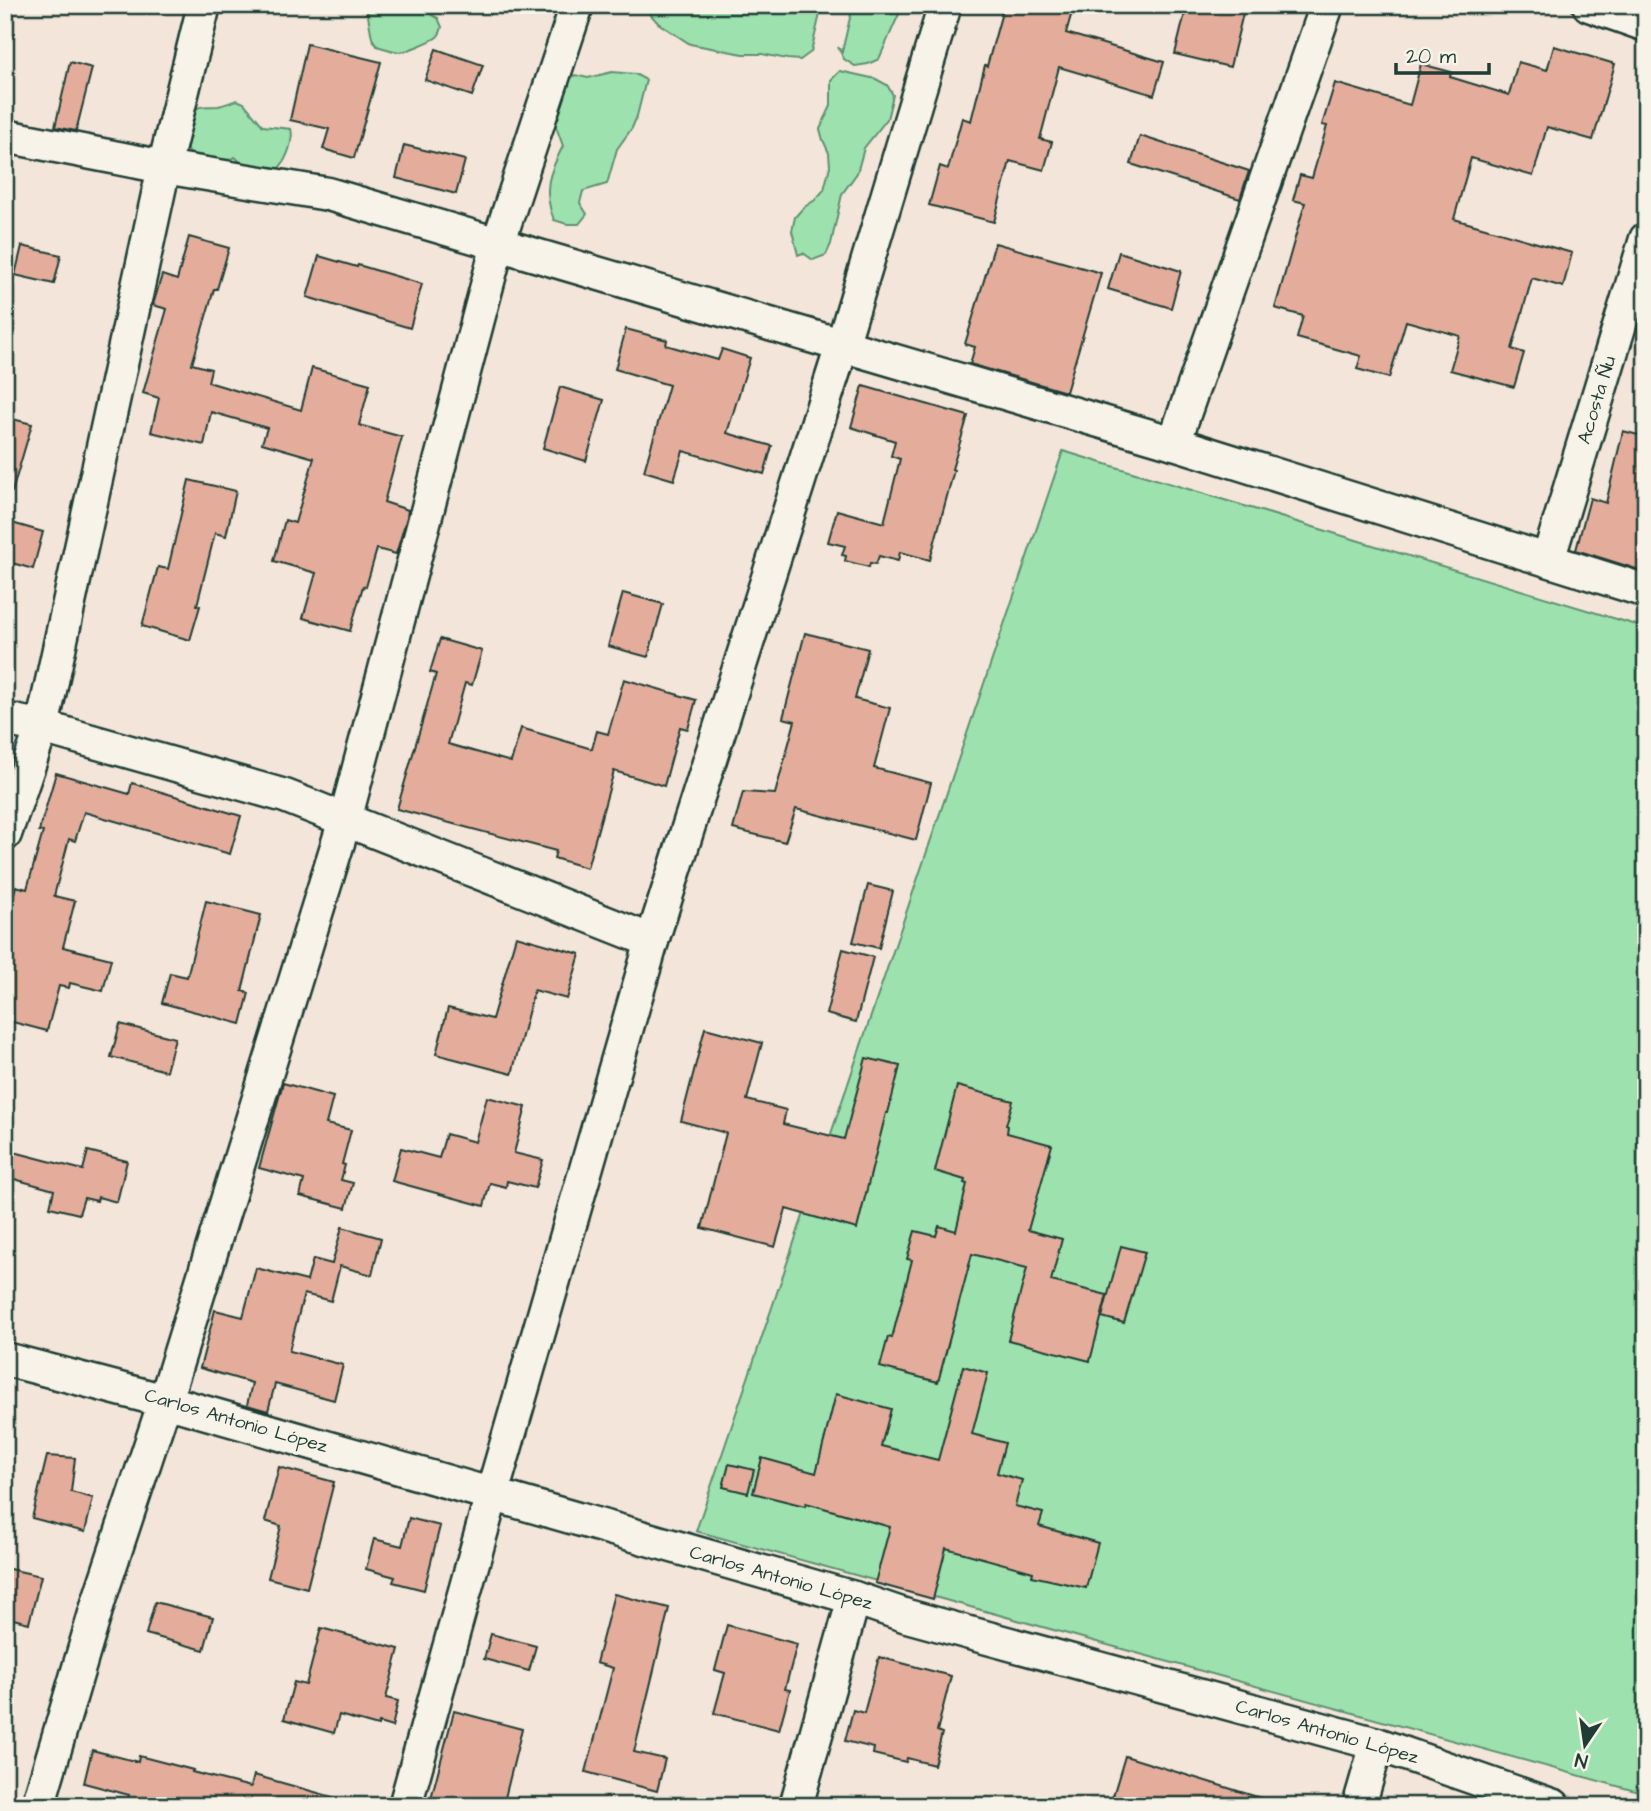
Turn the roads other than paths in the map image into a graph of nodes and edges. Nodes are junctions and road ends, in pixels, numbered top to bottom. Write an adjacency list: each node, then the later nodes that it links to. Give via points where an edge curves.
1 (204, 5): 8 (street)
2 (577, 5): 10 (street)
3 (945, 5): 11 (street)
4 (1327, 5): 12 (street)
5 (1589, 5): 6 (street)
6 (1646, 25)
7 (5, 136): 8 (street)
8 (164, 167): 10 (street, via 328,194); 16 (street)
9 (1646, 239): 13 (street, Acosta Ñu)
10 (498, 244): 11 (street); 17 (street)
11 (842, 346): 12 (street); 19 (street)
12 (1174, 443): 13 (street)
13 (1548, 560): 14 (street)
14 (1646, 591)
15 (5, 719): 16 (street)
16 (43, 727): 17 (street, via 285,796); 18 (street)
17 (345, 820): 19 (street); 21 (street)
18 (5, 834)
19 (652, 941): 22 (street)
20 (5, 1359): 21 (street, Carlos Antonio López)
21 (165, 1401): 22 (street, Carlos Antonio López); 25 (street)
22 (492, 1494): 23 (street, Carlos Antonio López); 26 (street)
23 (854, 1598): 24 (street, Carlos Antonio López); 27 (street)
24 (1377, 1744): 28 (street); 29 (street, Carlos Antonio López)
25 (38, 1806)
26 (405, 1806)
27 (796, 1806)
28 (1359, 1806)
29 (1555, 1806)

